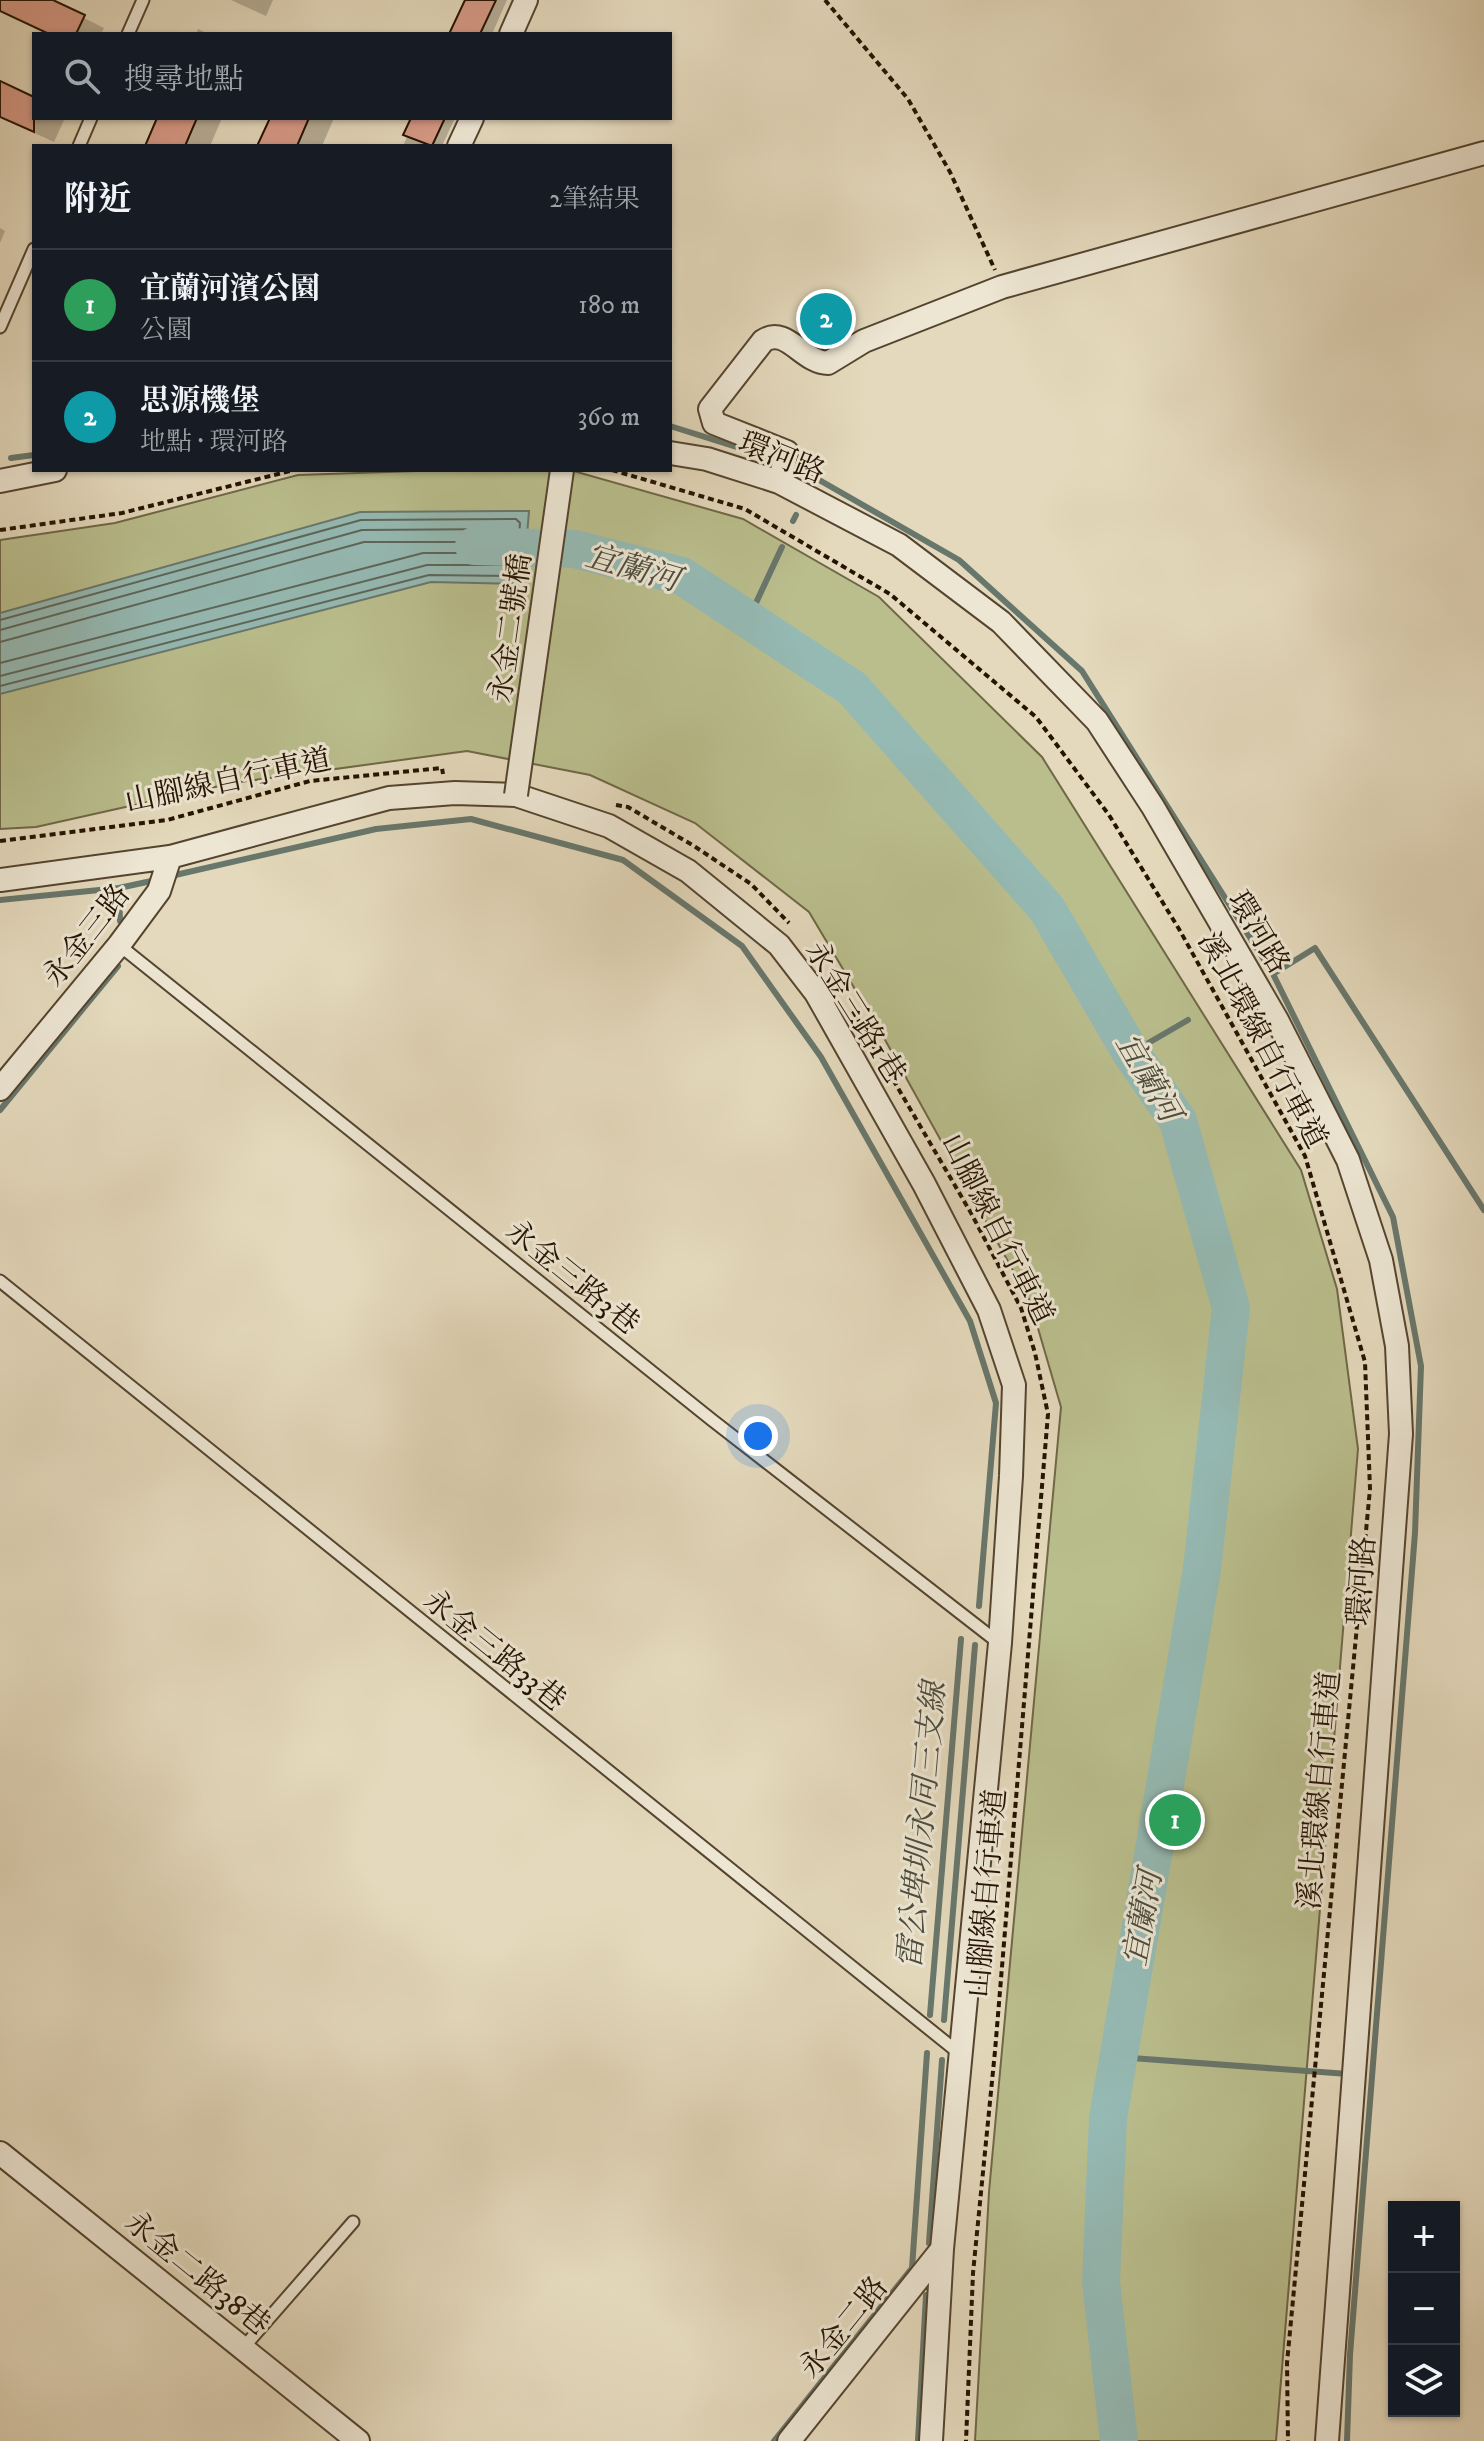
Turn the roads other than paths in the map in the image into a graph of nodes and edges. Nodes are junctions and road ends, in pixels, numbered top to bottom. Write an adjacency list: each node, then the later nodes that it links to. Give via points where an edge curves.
1 (143, 0): 3 (lane)
2 (526, 0): 4 (street)
3 (129, 32)
4 (512, 32)
5 (90, 120): 7 (lane)
6 (471, 120): 8 (street)
7 (80, 144)
8 (460, 144)
9 (1484, 153): 16 (street, via 1002,287 864,341 828,363 810,359 780,337 769,337 710,409 714,423 787,452)
10 (32, 254): 11 (lane)
11 (0, 327)
12 (672, 453): 16 (street, 環河路)
13 (45, 472): 15 (street)
14 (562, 472): 17 (street, 永金二號橋, bridge)
15 (0, 481)
16 (779, 482): 32 (street, 環河路, via 922,562 1001,622 1097,721 1277,1020 1348,1160 1381,1260 1397,1346 1401,1434)
17 (516, 795): 18 (street, 永金三路1巷, via 389,798); 23 (street, 永金三路1巷, via 609,826 688,871 779,945 839,1032 989,1310 1014,1385)
18 (170, 857): 19 (street, 永金三路1巷); 20 (street, 永金三路, via 159,891)
19 (0, 880)
20 (119, 945): 21 (street, 永金三路); 23 (lane, 永金三路3巷, via 712,1420)
21 (0, 1089)
22 (0, 1281): 24 (lane, 永金三路33巷)
23 (1000, 1643): 24 (street, 永金三路1巷)
24 (961, 2055): 27 (street, 永金三路1巷)
25 (0, 2153): 28 (street, 永金二路38巷)
26 (353, 2222): 28 (lane)
27 (942, 2249): 30 (street, 永金二路); 31 (street, 永金三路1巷)
28 (243, 2348): 29 (street, 永金二路38巷)
29 (358, 2441)
30 (789, 2441)
31 (931, 2441)
32 (1327, 2441)

